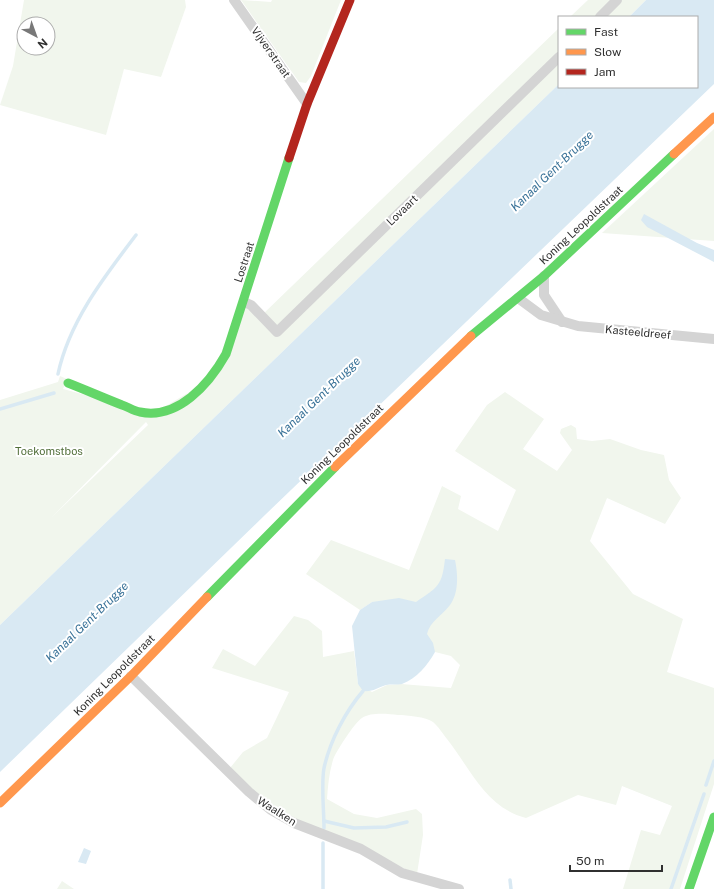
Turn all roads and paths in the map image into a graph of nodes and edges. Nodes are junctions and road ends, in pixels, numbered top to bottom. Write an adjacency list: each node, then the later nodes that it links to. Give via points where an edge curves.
1 (234, 0): 6 (street, Vijverstraat)
2 (350, 0): 6 (street, Lostraat)
3 (617, 0): 4 (street)
4 (601, 16)
5 (558, 58): 10 (street, Lovaart, via 277,332 251,305)
6 (307, 104): 10 (street, Lostraat)
7 (714, 117): 8 (street, Koning Leopoldstraat)
8 (544, 276): 9 (street, Koning Leopoldstraat); 11 (street, via 544,296)
9 (518, 298): 11 (street, Kasteeldreef, via 541,315); 14 (street, Koning Leopoldstraat, via 482,326 310,490)
10 (244, 302): 13 (street, Lostraat, via 219,368 194,395 167,410 154,413 139,412)
11 (562, 322): 12 (street, Kasteeldreef, via 578,326)
12 (714, 339)
13 (68, 383)
14 (131, 676): 15 (street, Koning Leopoldstraat); 17 (street, Waalken, via 249,792 272,810 294,823 361,849 402,873)
15 (0, 803)
16 (714, 817): 18 (street)
17 (459, 889)
18 (690, 889)

